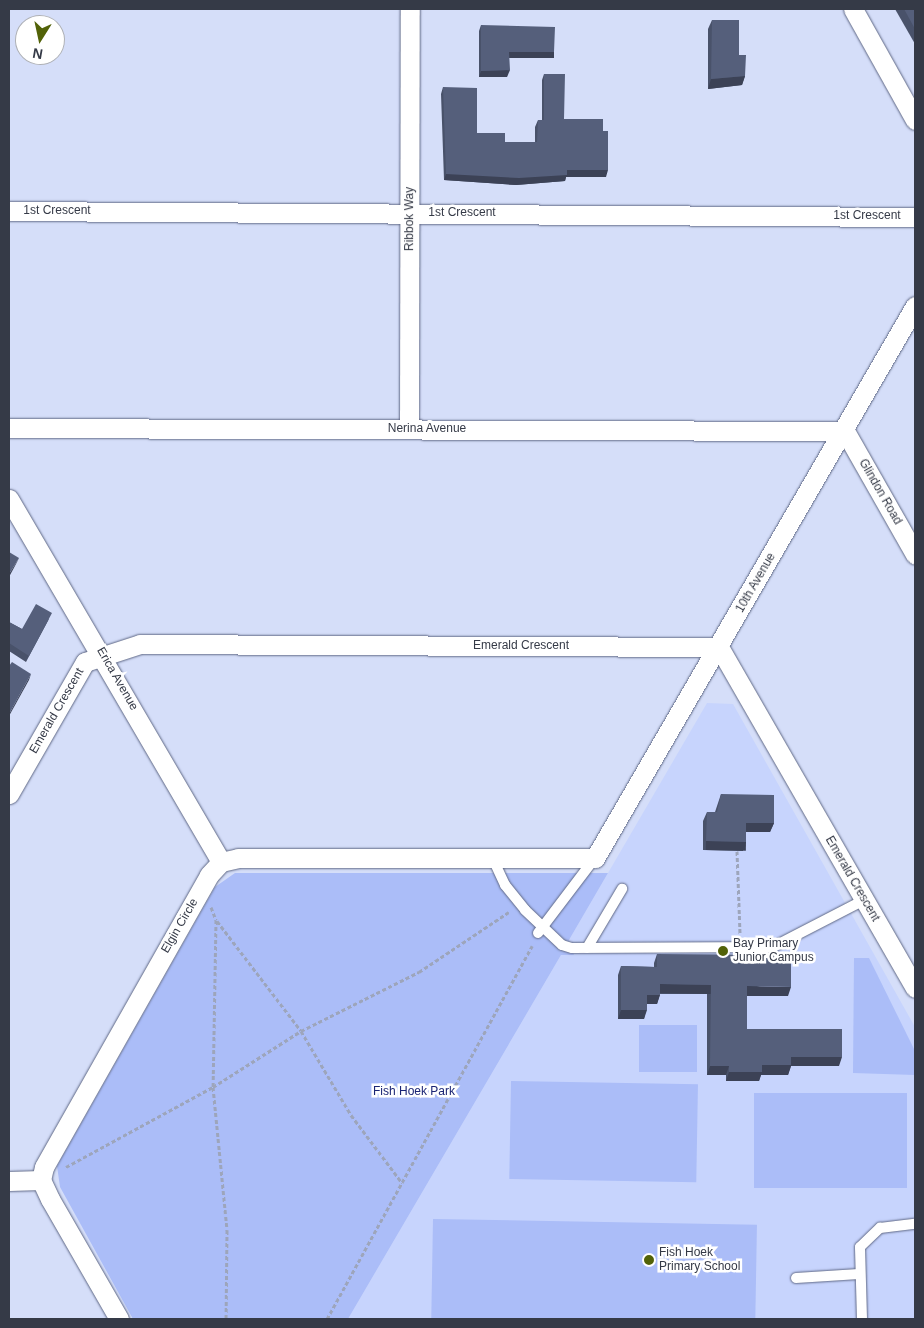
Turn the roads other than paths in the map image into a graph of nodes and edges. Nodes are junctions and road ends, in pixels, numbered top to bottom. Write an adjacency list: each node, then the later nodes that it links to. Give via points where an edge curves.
1 (410, 9): 5 (street, Ribbok Way)
2 (853, 9): 3 (street)
3 (915, 120)
4 (9, 211): 5 (street, 1st Crescent)
5 (411, 213): 6 (street, 1st Crescent); 9 (street, Ribbok Way)
6 (915, 217)
7 (915, 306): 10 (street, 10th Avenue)
8 (9, 428): 9 (street, Nerina Avenue)
9 (410, 429): 10 (street, Nerina Avenue)
10 (845, 431): 12 (street, Glindon Road); 13 (street, 10th Avenue)
11 (9, 499): 14 (street, Erica Avenue)
12 (915, 554)
13 (719, 647): 14 (street, Emerald Crescent, via 169,643 140,644); 17 (street, 10th Avenue); 20 (street, Emerald Crescent)
14 (102, 654): 15 (street, Emerald Crescent, via 85,662); 18 (street, Erica Avenue)
15 (9, 794)
16 (492, 857): 17 (street); 18 (street); 21 (lane, via 505,885)
17 (594, 858): 21 (lane)
18 (221, 862): 24 (street, Elgin Circle, via 203,886 48,1158)
19 (622, 890): 22 (lane)
20 (864, 900): 22 (lane, via 780,945 739,949); 23 (street, Emerald Crescent)
21 (542, 931): 22 (lane, via 562,945)
22 (588, 948)
23 (915, 988)
24 (42, 1180): 25 (street); 29 (street)
25 (9, 1181)
26 (915, 1224): 27 (lane, via 887,1226 866,1238 858,1254)
27 (859, 1274): 28 (lane); 30 (lane)
28 (796, 1278)
29 (119, 1319)
30 (862, 1319)

